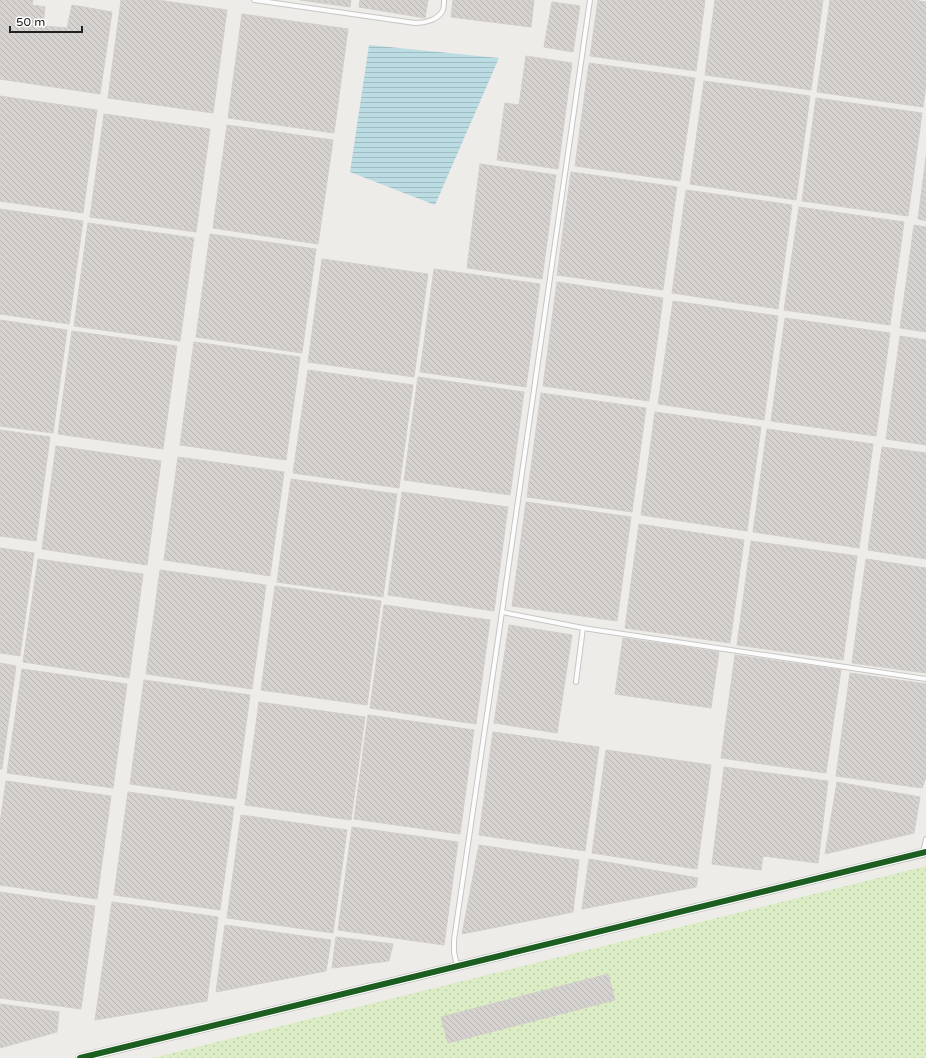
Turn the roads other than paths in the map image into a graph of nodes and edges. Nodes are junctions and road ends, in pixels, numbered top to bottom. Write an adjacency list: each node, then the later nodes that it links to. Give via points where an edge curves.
1 (254, 0): 2 (lane, via 423,23 438,16 443,10)
2 (444, 0)
3 (590, 0): 4 (lane)
4 (502, 612): 5 (lane); 10 (lane, via 454,940)
5 (583, 628): 6 (lane); 7 (lane)
6 (926, 678)
7 (576, 682)
8 (926, 839): 9 (lane)
9 (924, 852): 10 (street)
10 (457, 966): 11 (street)
11 (80, 1058)

